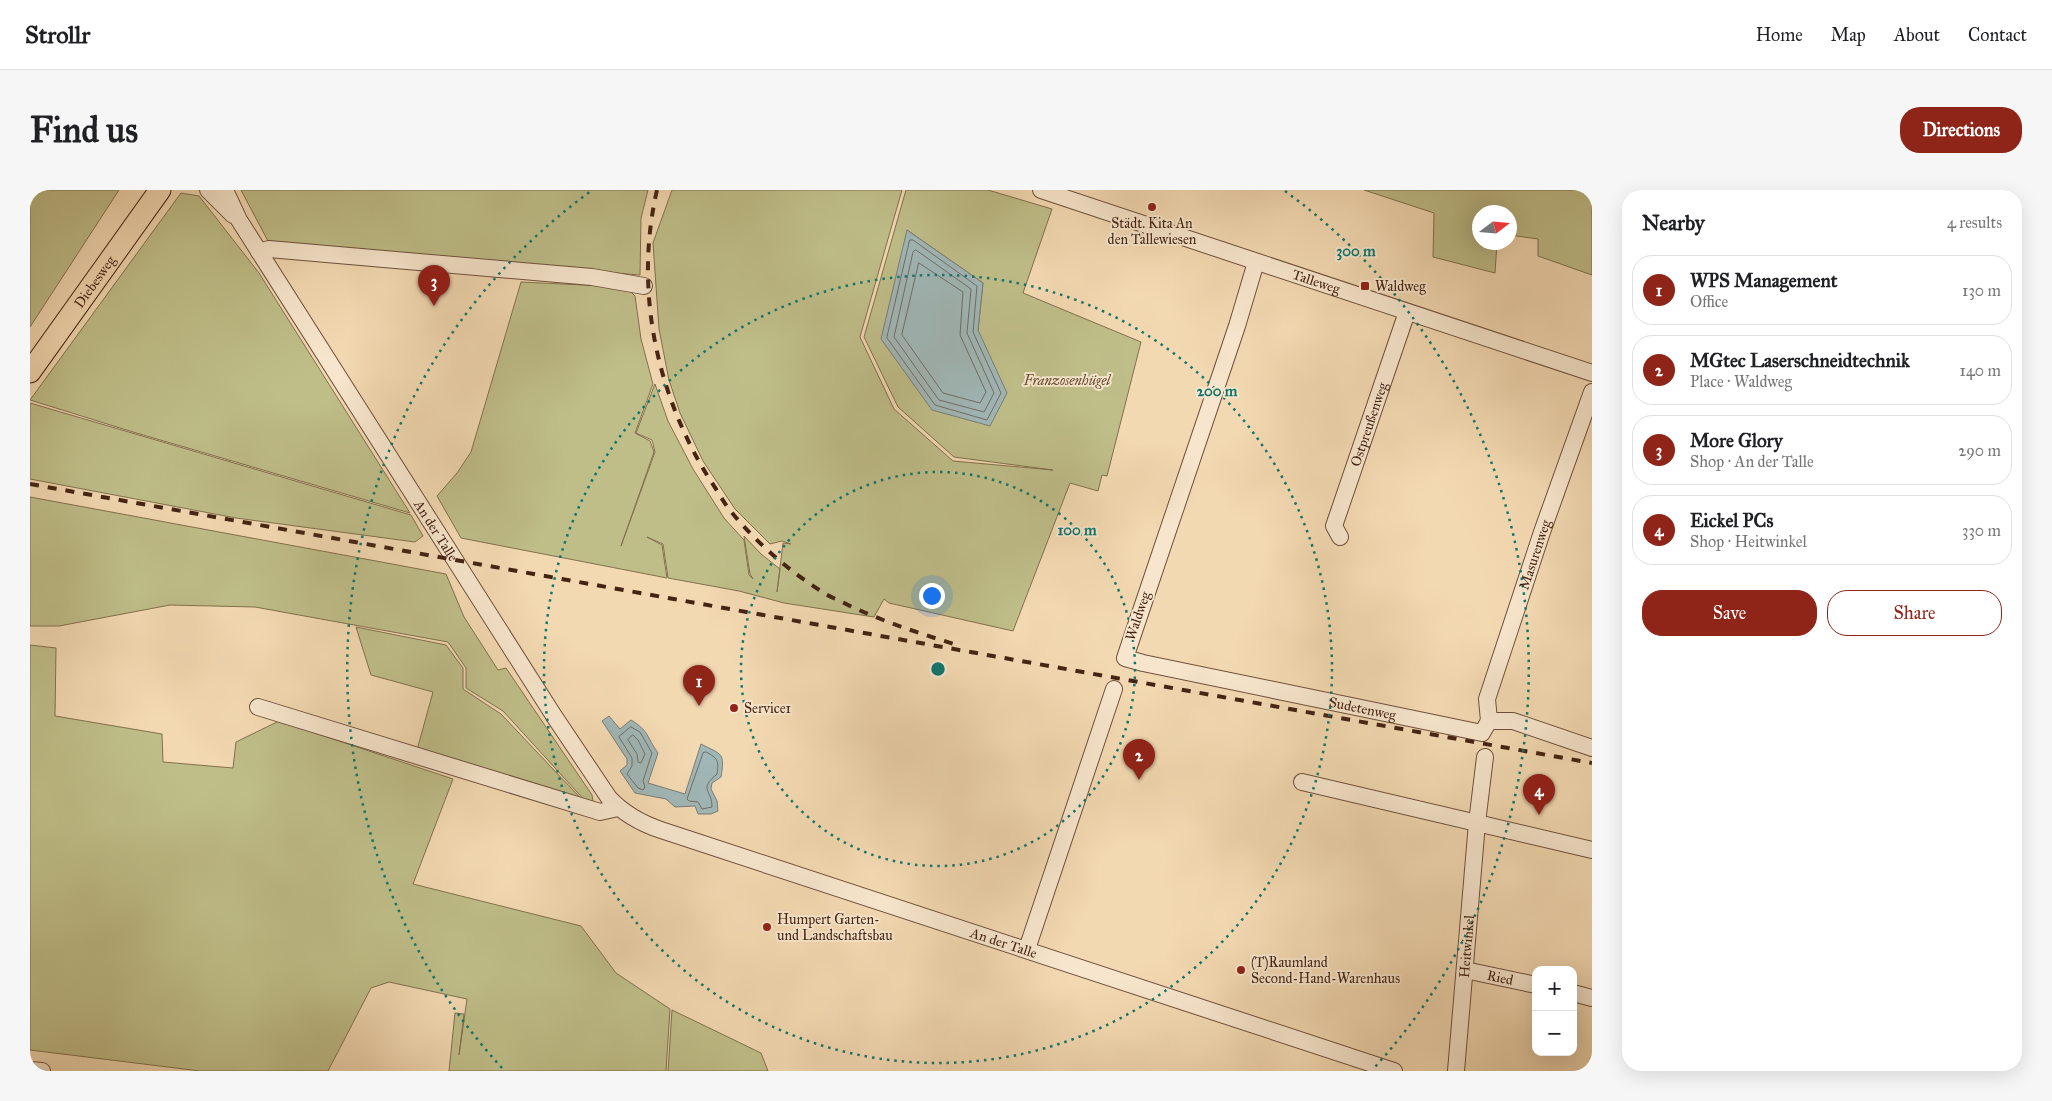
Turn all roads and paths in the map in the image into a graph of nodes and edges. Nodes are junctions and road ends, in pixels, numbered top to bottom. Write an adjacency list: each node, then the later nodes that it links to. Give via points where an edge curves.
1 (160, 190): 10 (main road, Diebesweg)
2 (208, 190): 5 (street, An der Talle)
3 (225, 190): 5 (street, An der Talle)
4 (1042, 190): 7 (street, Talleweg)
5 (238, 220): 6 (street, An der Talle)
6 (259, 252): 8 (street, via 269,249 592,277); 21 (street, An der Talle, via 550,710)
7 (1256, 262): 9 (street, Talleweg); 14 (street, Waldweg)
8 (644, 286)
9 (1407, 312): 11 (street, Talleweg); 13 (street, Ostpreußenweg, via 1334,526)
10 (30, 372)
11 (1592, 373)
12 (1592, 392): 17 (street, Masurenweg, via 1487,699)
13 (1340, 537)
14 (1125, 658): 17 (street, Sudetenweg, via 1482,733)
15 (1114, 689): 24 (street)
16 (258, 707): 21 (street, via 600,812)
17 (1489, 721): 18 (street, Sudetenweg, via 1513,721)
18 (1592, 748)
19 (1485, 757): 22 (street, Heitwinkel)
20 (1302, 782): 22 (street)
21 (618, 808): 24 (street, An der Talle, via 661,830)
22 (1477, 822): 23 (street); 25 (street, Heitwinkel)
23 (1592, 850)
24 (1027, 949): 31 (street, An der Talle)
25 (1465, 970): 26 (street, Ried); 32 (street, Heitwinkel)
26 (1532, 984)
27 (1577, 995): 28 (street)
28 (1592, 998)
29 (30, 1070): 30 (street)
30 (42, 1071)
31 (1394, 1071)
32 (1456, 1071)

